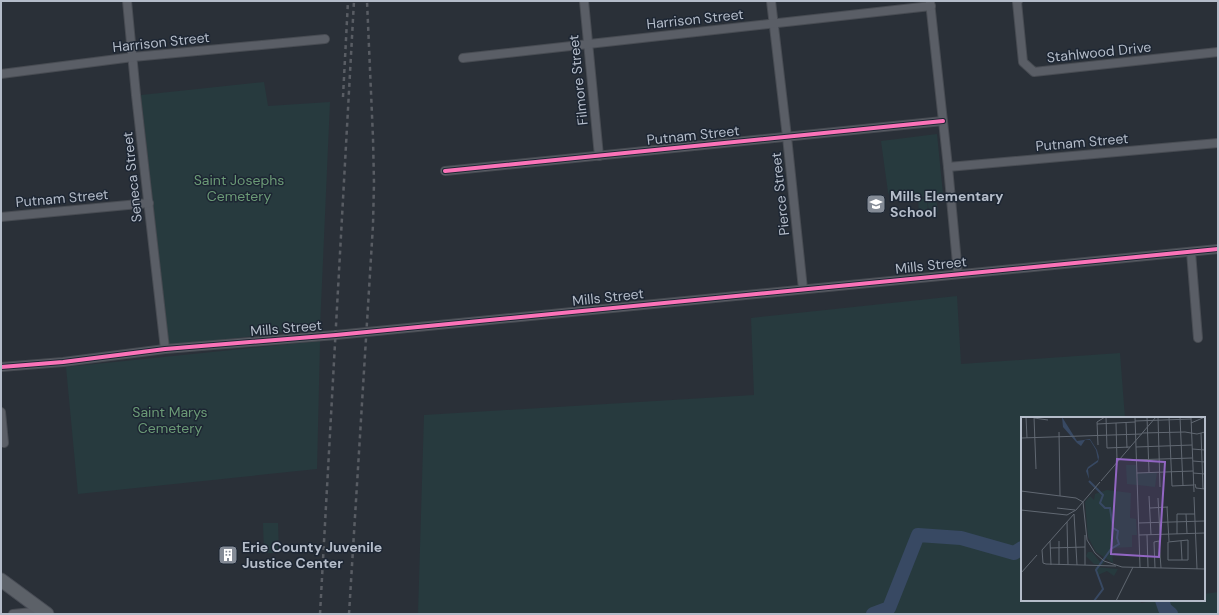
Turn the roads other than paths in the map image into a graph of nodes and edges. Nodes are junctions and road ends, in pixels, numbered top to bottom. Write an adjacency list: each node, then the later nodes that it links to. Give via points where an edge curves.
1 (127, 1): 10 (street, Seneca Street)
2 (584, 1): 8 (street, Filmore Street)
3 (770, 1): 6 (street, Pierce Street)
4 (1018, 2): 9 (street, Stahlwood Drive, via 1023,62 1034,72)
5 (931, 3): 6 (street, Harrison Street); 13 (street)
6 (773, 24): 8 (street, Harrison Street); 14 (street, Pierce Street)
7 (325, 39): 10 (street, Harrison Street)
8 (588, 44): 11 (street, Harrison Street); 16 (street, Filmore Street)
9 (1218, 52)
10 (133, 57): 12 (street, Harrison Street); 19 (street, Seneca Street)
11 (463, 58)
12 (1, 74)
13 (943, 121): 14 (street, Putnam Street); 17 (street)
14 (788, 137): 16 (street, Putnam Street); 24 (street, Pierce Street)
15 (1218, 143): 17 (street, Putnam Street)
16 (599, 156): 18 (street, Putnam Street)
17 (948, 167): 23 (street)
18 (445, 171)
19 (148, 203): 20 (street, Putnam Street); 26 (street, Seneca Street)
20 (1, 217)
21 (1218, 249): 22 (street, Mills Street)
22 (1191, 252): 23 (street, Mills Street); 25 (street)
23 (958, 274): 24 (street, Mills Street)
24 (803, 289): 26 (street, Mills Street, via 336,335)
25 (1198, 338)
26 (165, 349): 27 (street, Mills Street)
27 (1, 367)
28 (1, 412): 29 (street)
29 (4, 443)
30 (1, 580): 31 (main road)
31 (45, 612): 32 (street)
32 (13, 614)

